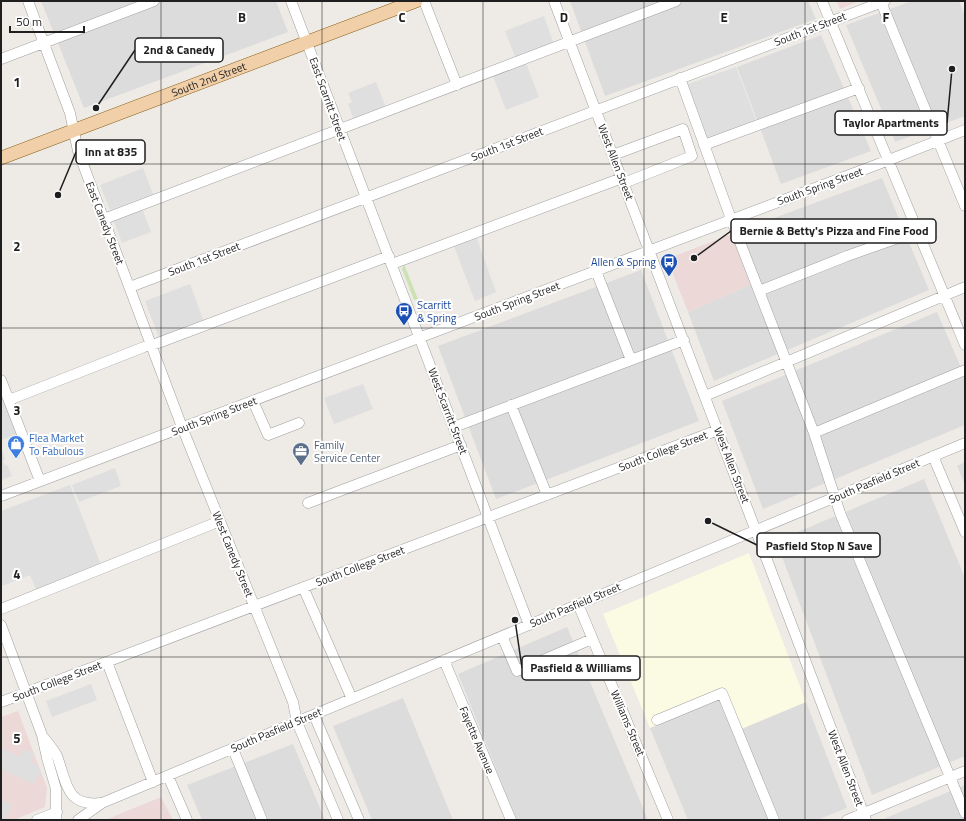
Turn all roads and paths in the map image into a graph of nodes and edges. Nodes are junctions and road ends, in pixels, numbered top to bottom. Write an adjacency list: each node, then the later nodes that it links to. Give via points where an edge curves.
1 (28, 1): 12 (street, East Canedy Street)
2 (154, 1): 12 (street)
3 (291, 1): 13 (street, East Scarritt Street)
4 (416, 1): 13 (main road, South 2nd Street)
5 (424, 1): 16 (street)
6 (554, 1): 11 (street, West Allen Street)
7 (676, 1): 11 (street)
8 (822, 1): 10 (street)
9 (883, 2): 10 (street, South 1st Street); 22 (street)
10 (831, 21): 15 (street, South 1st Street); 17 (street)
11 (570, 42): 16 (street); 18 (street, West Allen Street)
12 (43, 43): 14 (street); 21 (street, East Canedy Street, via 70,113)
13 (307, 43): 19 (street, East Scarritt Street); 21 (main road, South 2nd Street)
14 (1, 59)
15 (680, 78): 18 (street, South 1st Street); 23 (street)
16 (457, 85): 19 (street)
17 (859, 88): 23 (street); 26 (street)
18 (596, 110): 24 (street, West Allen Street); 28 (street, South 1st Street)
19 (340, 130): 28 (street, East Scarritt Street); 30 (street)
20 (965, 130): 22 (street, South Spring Street)
21 (73, 131): 25 (main road, South 2nd Street); 30 (street, East Canedy Street)
22 (938, 141): 26 (street, South Spring Street); 29 (street)
23 (704, 145): 31 (street)
24 (613, 155): 27 (street, West Allen Street); 27 (street, via 683,129 692,156)
25 (1, 158)
26 (889, 160): 31 (street, South Spring Street); 32 (street)
27 (623, 180): 33 (street, West Allen Street); 34 (street)
28 (366, 198): 34 (street, West Scarritt Street); 36 (street, South 1st Street)
29 (965, 206)
30 (104, 219): 36 (street, East Canedy Street)
31 (731, 219): 33 (street, South Spring Street); 38 (street)
32 (918, 232): 38 (street, via 847,256); 39 (street)
33 (649, 250): 35 (street, South Spring Street); 41 (street, West Allen Street)
34 (390, 260): 40 (street, West Scarritt Street); 42 (street)
35 (596, 271): 40 (street, South Spring Street); 44 (street)
36 (130, 287): 42 (street, West Canedy Street)
37 (965, 287): 39 (street)
38 (759, 291): 45 (street)
39 (944, 296): 43 (street); 45 (street)
40 (420, 337): 50 (street, South Spring Street); 54 (street, West Scarritt Street)
41 (684, 340): 44 (street); 48 (street, West Allen Street)
42 (151, 344): 49 (street); 53 (street, West Canedy Street)
43 (965, 345)
44 (631, 360): 51 (street)
45 (787, 362): 48 (street); 56 (street)
46 (965, 370): 56 (street)
47 (1, 380): 49 (street)
48 (705, 396): 55 (street, West Allen Street)
49 (9, 400): 60 (street)
50 (253, 401): 52 (street, via 268,435); 53 (street, South Spring Street)
51 (511, 405): 54 (street); 61 (street)
52 (299, 423)
53 (182, 427): 60 (street, South Spring Street); 66 (street, West Canedy Street)
54 (454, 427): 58 (street, West Scarritt Street)
55 (718, 430): 61 (street, South College Street); 67 (street, West Allen Street)
56 (814, 433): 63 (street)
57 (965, 443): 59 (street, South Pasfield Street)
58 (461, 445): 64 (street); 65 (street, West Scarritt Street)
59 (933, 456): 63 (street, South Pasfield Street); 68 (street)
60 (40, 481): 62 (street, South Spring Street)
61 (547, 495): 65 (street, South College Street)
62 (1, 496)
63 (835, 497): 67 (street, South Pasfield Street); 89 (street)
64 (308, 503)
65 (488, 517): 69 (street, South College Street); 74 (street, West Scarritt Street)
66 (220, 521): 71 (street, West Canedy Street); 72 (street)
67 (756, 530): 70 (street, South Pasfield Street); 94 (street, West Allen Street)
68 (965, 532)
69 (303, 588): 71 (street, South College Street); 80 (street)
70 (578, 604): 74 (street, South Pasfield Street); 76 (street, Williams Street)
71 (254, 606): 78 (street, South College Street); 84 (street, West Canedy Street, via 293,702)
72 (1, 609)
73 (1, 625): 79 (street)
74 (529, 625): 75 (street, South Pasfield Street)
75 (502, 636): 76 (street, via 517,671); 77 (street, South Pasfield Street)
76 (592, 639): 102 (street, Williams Street)
77 (444, 660): 80 (street, South Pasfield Street); 101 (street, Fayette Avenue)
78 (107, 662): 79 (street, South College Street); 90 (street)
79 (26, 692): 81 (street, South College Street); 85 (street)
80 (352, 699): 82 (street, South Pasfield Street)
81 (1, 702)
82 (314, 715): 84 (street, South Pasfield Street); 100 (street)
83 (657, 720): 103 (street, via 722,693)
84 (297, 722): 86 (street, South Pasfield Street); 99 (street, West Canedy Street)
85 (42, 735): 91 (street, via 56,754 74,798 83,803); 93 (street, via 55,779)
86 (232, 748): 88 (street, South Pasfield Street); 98 (street)
87 (965, 771): 89 (street)
88 (168, 776): 90 (street, South Pasfield Street); 97 (street)
89 (950, 777): 92 (street); 94 (street)
90 (153, 782): 91 (street, South Pasfield Street)
91 (102, 803): 96 (street, South Pasfield Street)
92 (965, 813)
93 (56, 816): 95 (street)
94 (865, 816): 104 (street)
95 (37, 820)
96 (78, 820)
97 (187, 820)
98 (262, 820)
99 (338, 820)
100 (359, 820)
101 (511, 820)
102 (668, 820)
103 (774, 820)
104 (847, 820)

